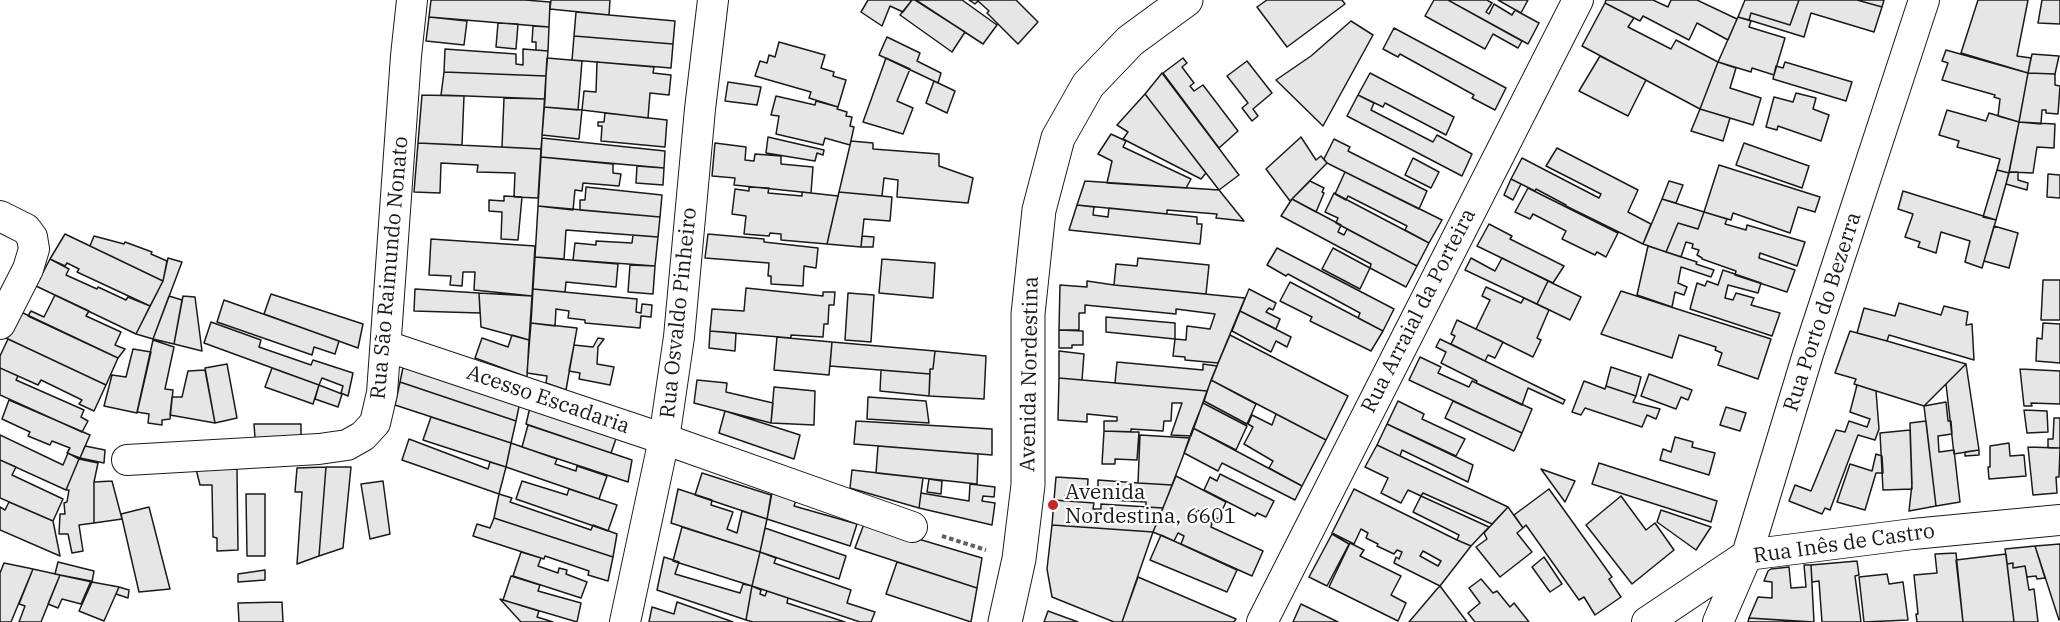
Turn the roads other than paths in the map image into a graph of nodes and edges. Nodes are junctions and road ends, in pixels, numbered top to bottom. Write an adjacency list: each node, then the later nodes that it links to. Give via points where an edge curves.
1 (412, 0): 8 (street, Rua São Raimundo Nonato)
2 (1186, 0): 15 (main road, Avenida Nordestina, via 1130,41 1088,85 1058,138 1039,210 1028,314 1028,485)
3 (1578, 0): 16 (street, Rua Arraial da Porteira)
4 (1924, 0): 13 (street, Rua Porto do Bezerra)
5 (717, 6): 9 (street, Rua Osvaldo Pinheiro, via 700,109 679,337)
6 (0, 216): 7 (street, via 26,229 34,249)
7 (0, 324)
8 (386, 346): 9 (street, Acesso Escadaria); 10 (street, Rua São Raimundo Nonato, via 375,423 347,445)
9 (664, 439): 12 (street, Acesso Escadaria); 14 (street, Rua Osvaldo Pinheiro)
10 (127, 460)
11 (2060, 520): 13 (street, Rua Inês de Castro)
12 (912, 527)
13 (1747, 555): 17 (street, Rua Inês de Castro); 18 (street, Rua Porto do Bezerra)
14 (625, 622)
15 (1005, 622)
16 (1262, 622)
17 (1647, 622)
18 (1718, 622)

